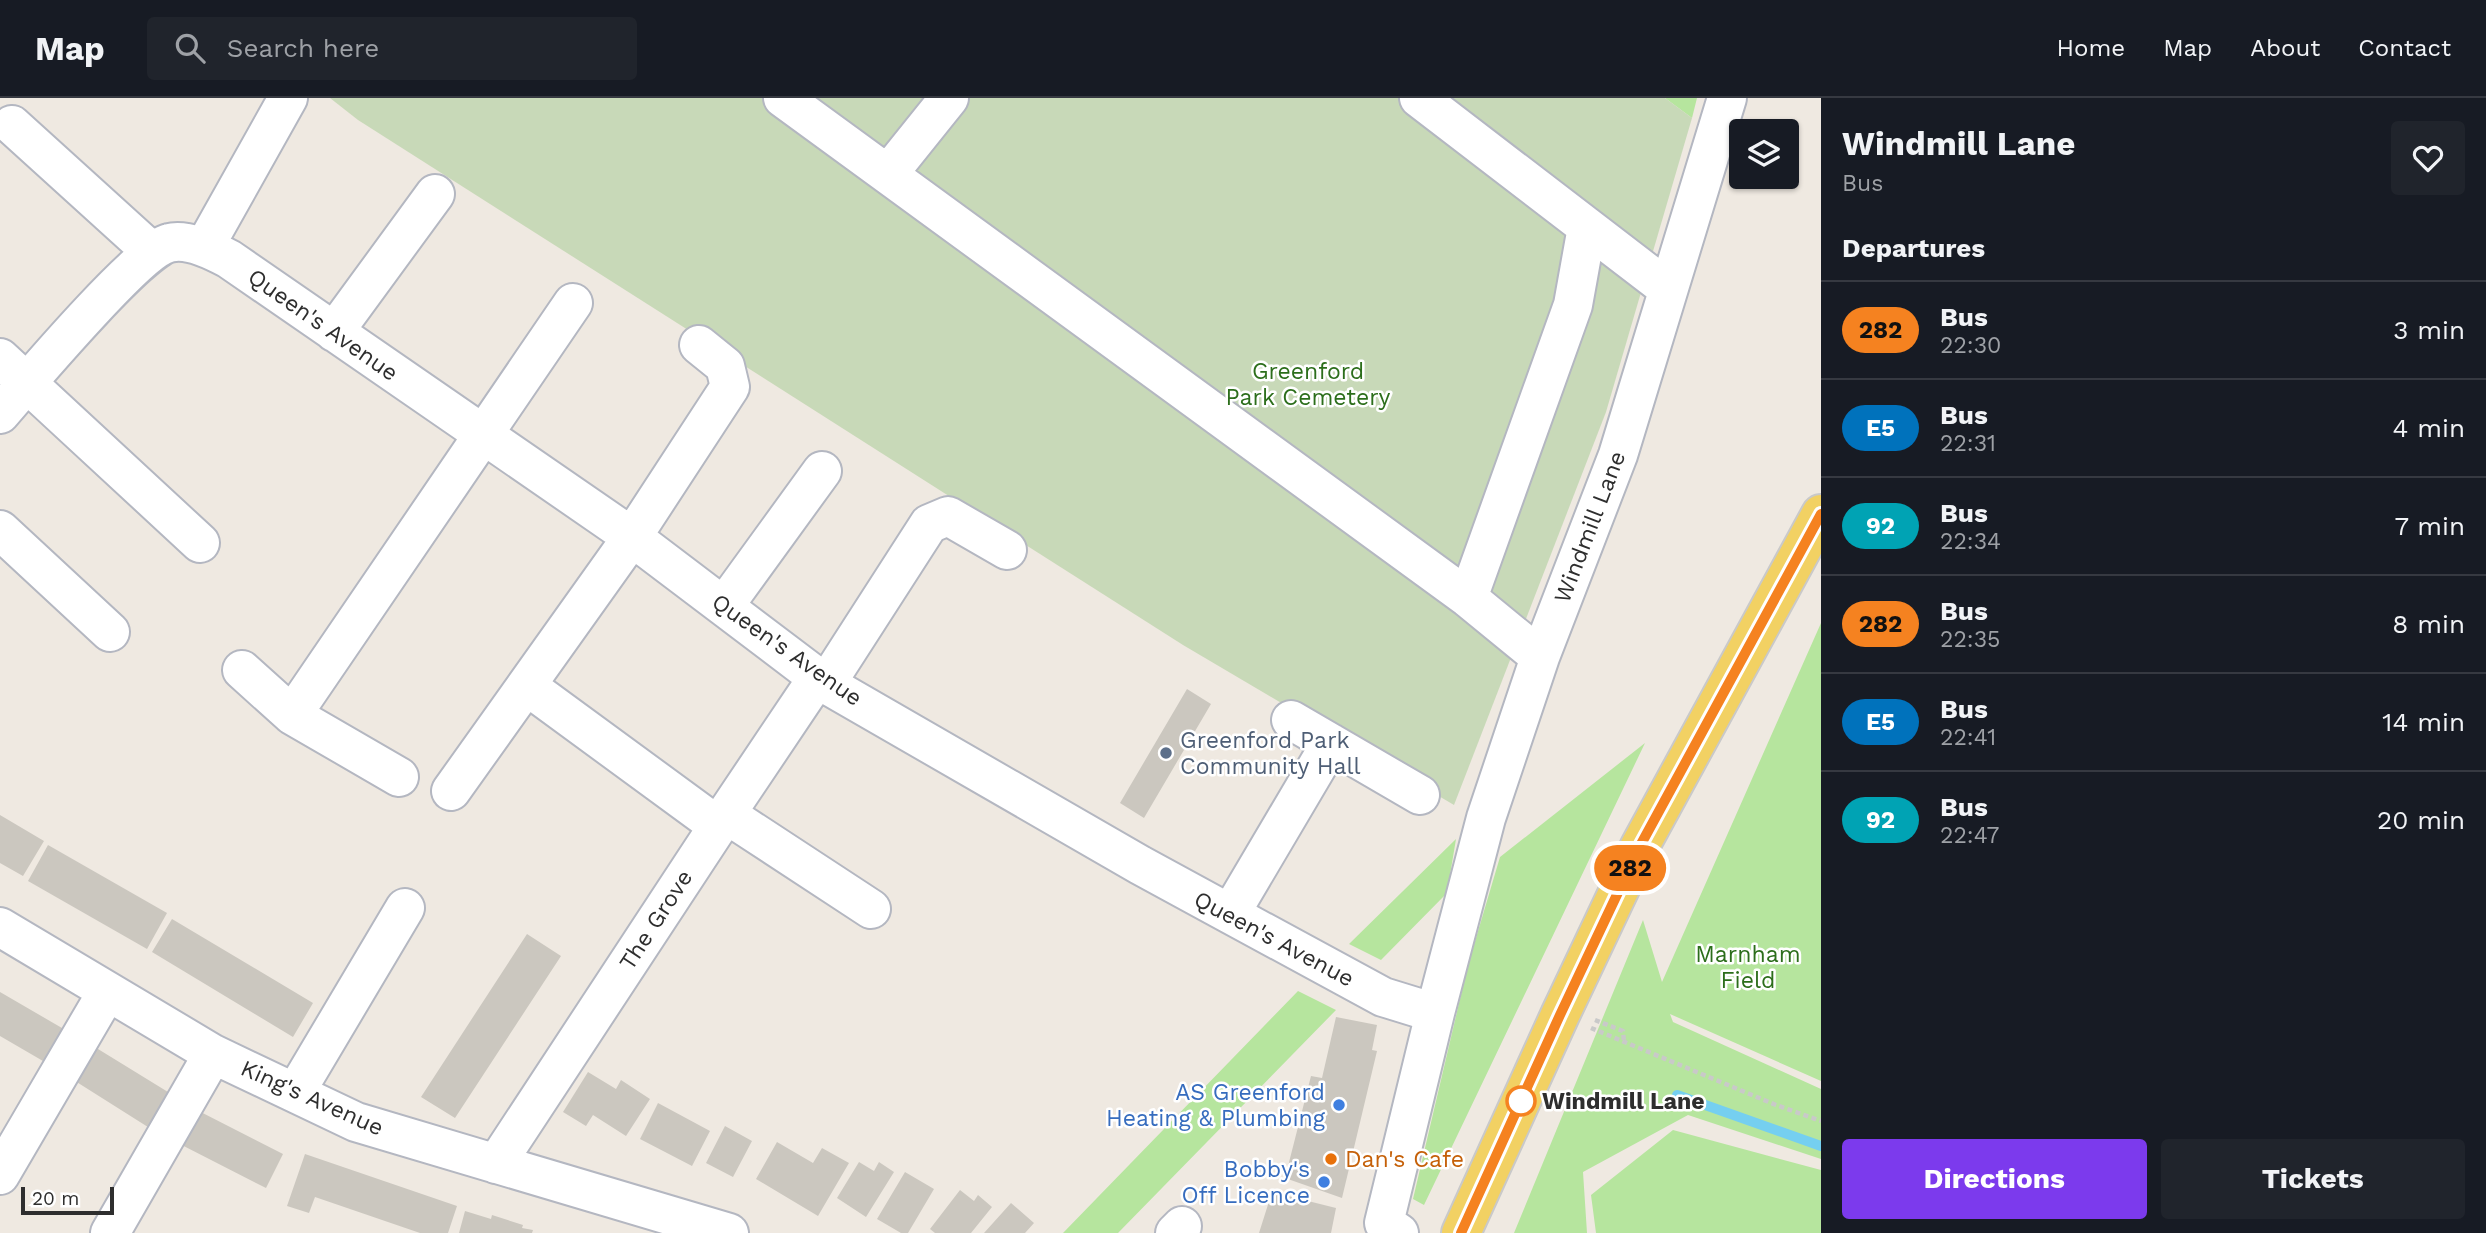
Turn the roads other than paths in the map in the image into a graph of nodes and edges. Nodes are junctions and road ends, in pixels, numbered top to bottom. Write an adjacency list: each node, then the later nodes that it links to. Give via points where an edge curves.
1 (288, 98): 10 (street)
2 (783, 98): 7 (street)
3 (949, 98): 7 (street)
4 (1419, 98): 9 (street)
5 (1727, 98): 11 (street, Windmill Lane)
6 (12, 125): 10 (street, Queen's Avenue)
7 (888, 174): 24 (street)
8 (435, 194): 13 (street)
9 (1587, 227): 11 (street); 24 (street, via 1573,305)
10 (175, 247): 13 (street, Queen's Avenue, via 229,259); 15 (street)
11 (1668, 289): 27 (street, Windmill Lane, via 1618,455)
12 (573, 303): 17 (street)
13 (334, 332): 17 (street, Queen's Avenue)
14 (699, 345): 21 (street, via 725,366 730,387)
15 (13, 370): 16 (street); 22 (street)
16 (0, 414)
17 (481, 435): 21 (street, Queen's Avenue); 31 (street)
18 (822, 471): 25 (street)
19 (1821, 514): 51 (main road, via 1640,846)
20 (0, 530): 26 (street)
21 (632, 537): 25 (street, Queen's Avenue); 30 (street)
22 (200, 543)
23 (1007, 550): 29 (street, The Grove, via 948,516 929,524)
24 (1468, 598): 27 (street)
25 (723, 606): 29 (street, Queen's Avenue)
26 (110, 632)
27 (1540, 657): 43 (street, Windmill Lane, via 1486,818)
28 (242, 670): 31 (street)
29 (822, 681): 37 (street, The Grove); 40 (street, Queen's Avenue)
30 (527, 686): 35 (street); 37 (street)
31 (292, 715): 34 (street)
32 (1292, 719): 33 (street)
33 (1331, 743): 36 (street); 40 (street)
34 (399, 777)
35 (451, 791)
36 (1420, 795)
37 (722, 820): 39 (street); 46 (street, The Grove)
38 (405, 908): 45 (street)
39 (871, 909)
40 (1230, 914): 43 (street, Queen's Avenue, via 1382,997)
41 (2, 933): 42 (street, King's Avenue)
42 (107, 992): 44 (street, King's Avenue); 47 (street)
43 (1435, 1013): 50 (street, Windmill Lane, via 1384,1223)
44 (213, 1054): 45 (street, King's Avenue); 48 (street)
45 (295, 1094): 46 (street, King's Avenue, via 356,1122)
46 (496, 1164): 49 (street, King's Avenue)
47 (0, 1175)
48 (110, 1233)
49 (729, 1233)
50 (1399, 1233)
51 (1461, 1233)

